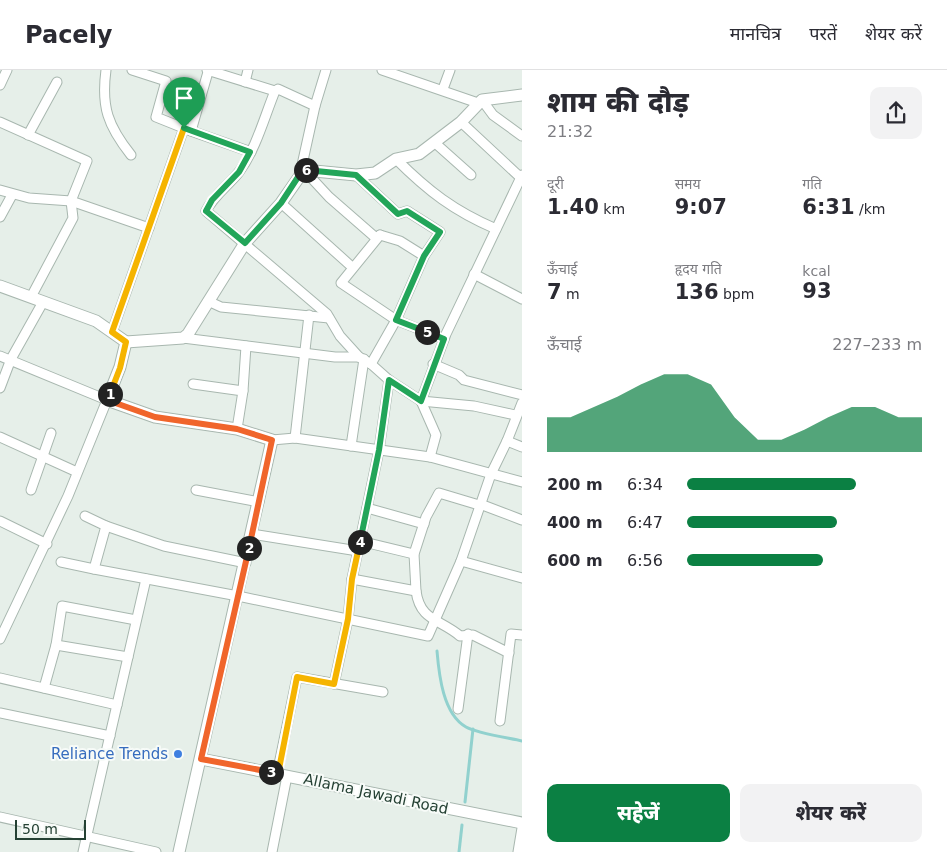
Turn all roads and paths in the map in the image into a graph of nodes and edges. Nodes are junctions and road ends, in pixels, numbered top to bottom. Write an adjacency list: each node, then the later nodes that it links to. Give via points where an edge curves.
1 (7, 70): 11 (street)
2 (106, 70): 24 (street, via 102,91 105,110 121,143)
3 (132, 70): 19 (street, via 166,81 156,117)
4 (248, 70): 10 (street)
5 (326, 70): 16 (street)
6 (382, 70): 12 (street)
7 (450, 70): 12 (street)
8 (207, 71): 10 (street); 19 (street)
9 (56, 82): 20 (street)
10 (245, 82): 13 (street)
11 (0, 85)
12 (443, 90): 15 (street)
13 (275, 91): 16 (street, via 278,89); 23 (street)
14 (522, 95): 15 (street)
15 (480, 101): 18 (street); 21 (street)
16 (315, 106): 26 (street)
17 (0, 122): 20 (street)
18 (461, 122): 22 (street); 29 (street)
19 (187, 129): 23 (street); 35 (street)
20 (28, 135): 32 (street, via 87,161)
21 (522, 136)
22 (434, 142): 25 (street, via 419,154); 28 (street)
23 (250, 152): 38 (street, via 239,172 212,200 206,211)
24 (131, 155)
25 (396, 159): 27 (street, via 375,172); 36 (street, via 442,202)
26 (302, 172): 27 (street); 33 (street); 37 (street, via 376,238)
27 (356, 175): 39 (street, via 398,214 407,211 440,232)
28 (472, 175)
29 (521, 176): 36 (street)
30 (0, 190): 31 (street)
31 (12, 194): 32 (street); 34 (street)
32 (70, 201): 35 (street); 43 (street, via 73,218)
33 (281, 203): 38 (street); 40 (street)
34 (0, 217)
35 (149, 228): 50 (street)
36 (496, 229): 41 (street)
37 (380, 235): 39 (street, via 400,241); 40 (street)
38 (245, 243): 45 (street); 48 (street)
39 (424, 256): 49 (street)
40 (352, 267): 49 (street, via 341,283)
41 (474, 274): 44 (street); 52 (street)
42 (0, 286): 43 (street)
43 (31, 297): 46 (street)
44 (522, 299)
45 (208, 301): 47 (street, via 221,307); 51 (street)
46 (43, 302): 50 (street, via 96,321); 57 (street)
47 (309, 315): 48 (street); 55 (street)
48 (329, 318): 58 (street, via 340,336)
49 (396, 320): 52 (street); 58 (street)
50 (112, 332): 53 (street)
51 (183, 338): 53 (street); 54 (street)
52 (444, 339): 59 (street)
53 (126, 342): 65 (street)
54 (246, 346): 55 (street); 63 (street)
55 (304, 353): 58 (street); 72 (street)
56 (0, 356): 57 (street)
57 (11, 360): 62 (street); 65 (street)
58 (365, 360): 60 (street); 75 (street)
59 (433, 364): 64 (street, via 460,375 464,380); 66 (street)
60 (389, 380): 66 (street); 77 (street)
61 (193, 384): 63 (street)
62 (0, 388)
63 (243, 392): 69 (street)
64 (522, 395)
65 (107, 400): 69 (street, via 155,417); 80 (street)
66 (421, 401): 68 (street, via 474,406); 79 (street, via 436,435)
67 (522, 403): 68 (street)
68 (515, 415): 74 (street)
69 (237, 429): 73 (street)
70 (51, 433): 78 (street)
71 (0, 437): 78 (street)
72 (295, 438): 73 (street); 75 (street)
73 (272, 440): 85 (street)
74 (507, 440): 76 (street); 81 (street)
75 (351, 446): 77 (street)
76 (522, 447)
77 (379, 450): 79 (street); 87 (street)
78 (43, 456): 80 (street); 83 (street)
79 (430, 457): 81 (street)
80 (77, 472): 95 (street)
81 (490, 474): 82 (street); 86 (street)
82 (522, 482)
83 (31, 490)
84 (196, 490): 85 (street)
85 (259, 502): 93 (street)
86 (479, 505): 89 (street); 91 (street, via 439,493); 98 (street)
87 (367, 508): 91 (street); 94 (street)
88 (85, 516): 92 (street)
89 (522, 520)
90 (0, 521): 95 (street)
91 (424, 524): 97 (street)
92 (106, 526): 100 (street, via 164,546); 101 (street)
93 (252, 534): 96 (street); 100 (street)
94 (360, 541): 96 (street); 97 (street)
95 (46, 544): 112 (street)
96 (358, 551): 104 (street)
97 (414, 554): 105 (street)
98 (461, 561): 102 (street); 109 (street)
99 (62, 562): 101 (street)
100 (246, 563): 106 (street)
101 (94, 570): 103 (street)
102 (522, 578)
103 (146, 579): 106 (street); 108 (street)
104 (352, 579): 105 (street); 107 (street)
105 (416, 591): 109 (street, via 420,608)
106 (238, 596): 107 (street); 125 (street)
107 (348, 619): 109 (street, via 428,636); 117 (street)
108 (136, 620): 113 (street, via 62,606); 115 (street)
109 (435, 620): 110 (street, via 460,636)
110 (468, 634): 114 (street); 121 (street)
111 (522, 635): 114 (street, via 511,634)
112 (0, 639)
113 (56, 645): 115 (street); 118 (street)
114 (509, 653): 123 (street)
115 (128, 657): 120 (street)
116 (0, 678): 118 (street)
117 (334, 684): 119 (street); 126 (street, via 297,677)
118 (44, 688): 120 (street)
119 (383, 692)
120 (117, 706): 124 (street)
121 (458, 709)
122 (0, 713): 124 (street)
123 (500, 721)
124 (110, 736): 130 (street)
125 (201, 759): 126 (street, Allama Jawadi Road); 133 (street)
126 (282, 775): 128 (street, Allama Jawadi Road); 134 (street)
127 (0, 817): 130 (street)
128 (522, 823)
129 (522, 828): 135 (street)
130 (87, 837): 131 (street); 132 (street)
131 (83, 852)
132 (156, 852)
133 (179, 852)
134 (272, 852)
135 (518, 852)

